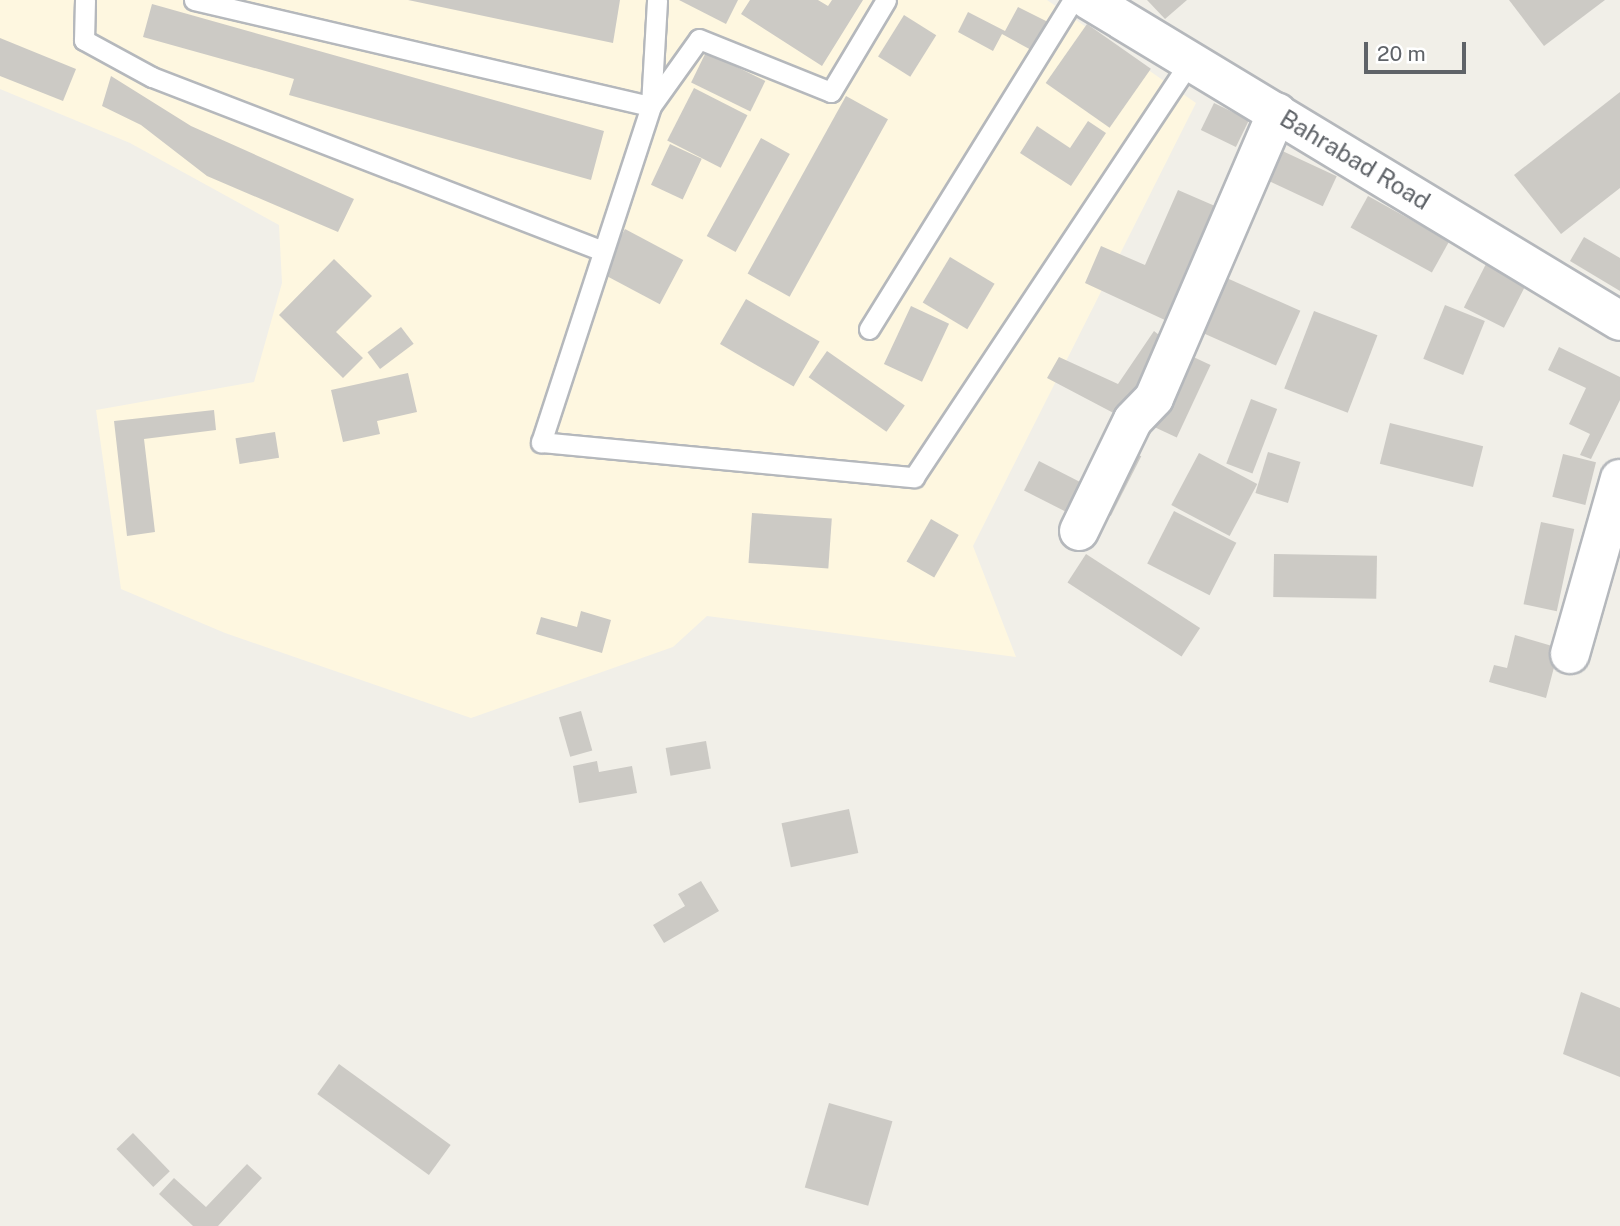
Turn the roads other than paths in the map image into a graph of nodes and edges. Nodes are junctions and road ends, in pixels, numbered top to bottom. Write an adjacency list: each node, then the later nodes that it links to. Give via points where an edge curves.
1 (85, 0): 10 (lane, via 84,40 152,77)
2 (194, 0): 8 (lane)
3 (657, 0): 8 (lane)
4 (886, 0): 8 (lane, via 831,92 699,39)
5 (1073, 0): 12 (lane)
6 (1089, 0): 7 (street, Bahrabad Road)
7 (1191, 60): 9 (street, Bahrabad Road); 10 (lane, via 914,477 541,442)
8 (651, 106): 10 (lane)
9 (1277, 112): 11 (street, Bahrabad Road); 14 (street, via 1154,398 1133,420)
10 (603, 251)
11 (1620, 321)
12 (869, 329)
13 (1620, 480): 15 (street)
14 (1079, 531)
15 (1570, 654)

